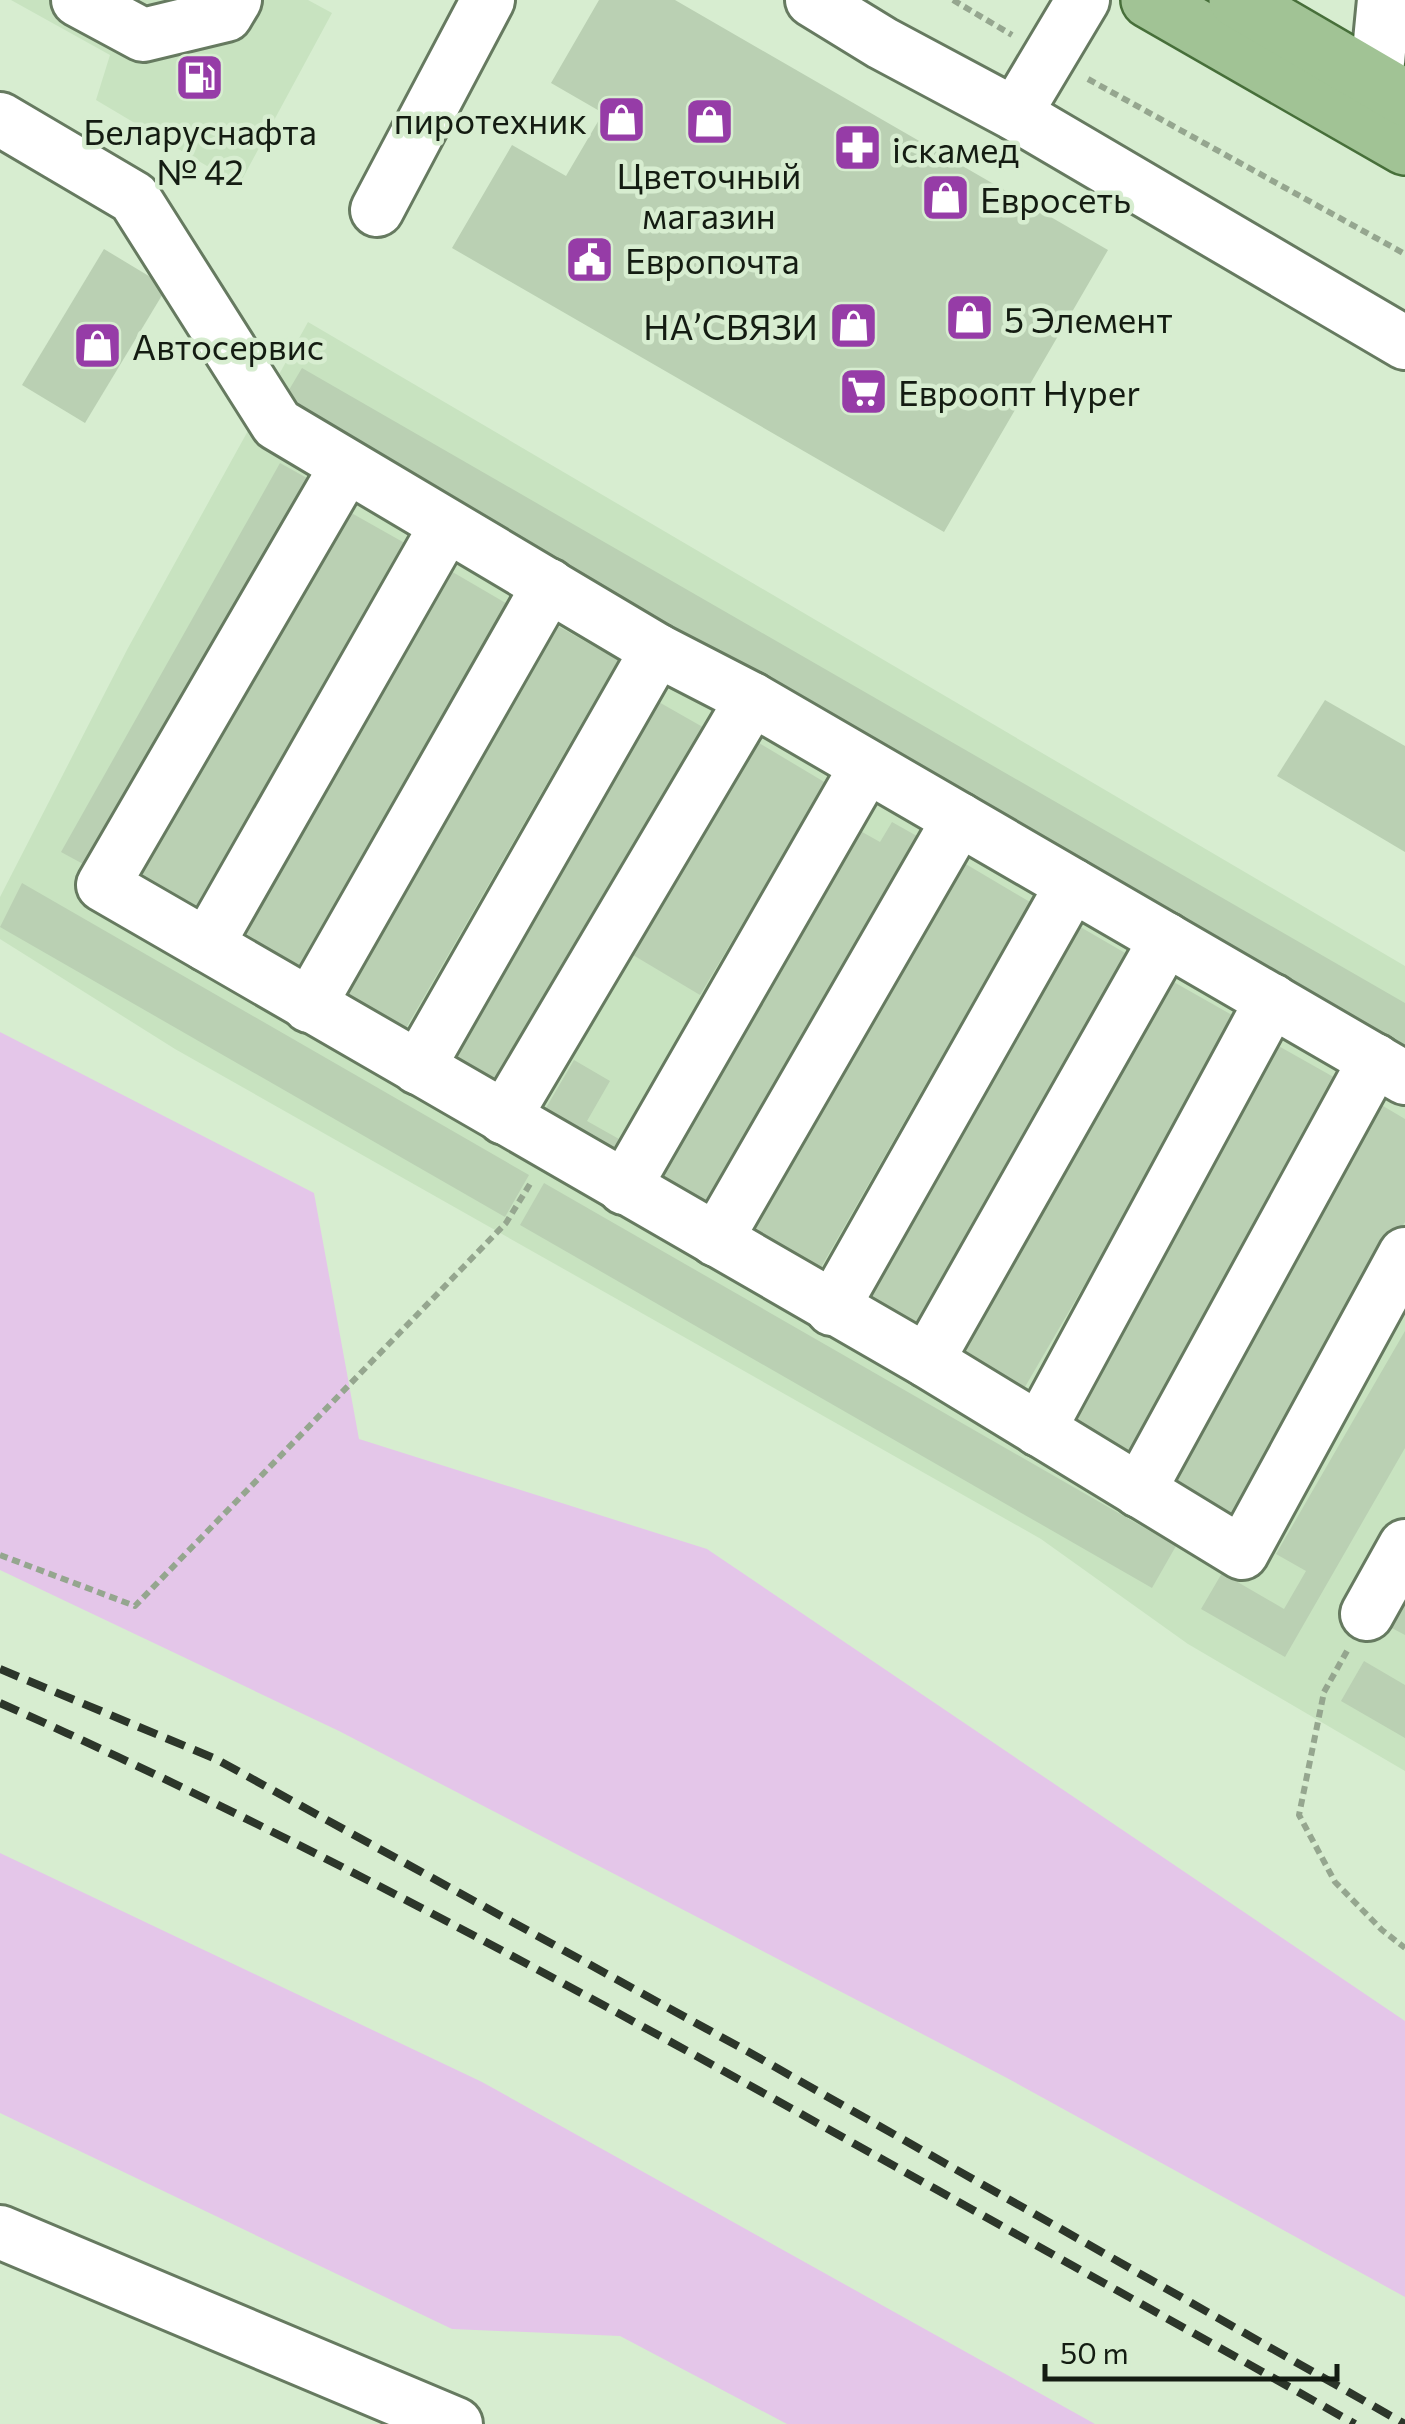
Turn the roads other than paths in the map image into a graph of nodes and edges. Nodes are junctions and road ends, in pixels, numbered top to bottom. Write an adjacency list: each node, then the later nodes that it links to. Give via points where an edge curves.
1 (78, 0): 2 (lane, via 143,36 226,15)
2 (235, 0)
3 (488, 0): 13 (lane)
4 (812, 0): 10 (lane)
5 (1083, 0): 10 (lane)
6 (1150, 0): 12 (main road)
7 (1237, 0): 9 (main road)
8 (1384, 0): 9 (lane)
9 (1391, 90)
10 (1014, 114): 14 (lane)
11 (0, 119): 15 (lane, via 134,198 277,424)
12 (1405, 147)
13 (377, 210)
14 (1405, 343)
15 (346, 467): 16 (lane); 24 (lane, via 103,885)
16 (446, 526): 17 (lane); 24 (lane)
17 (549, 585): 18 (lane); 26 (lane)
18 (658, 650): 19 (lane); 27 (lane)
19 (752, 699): 20 (lane); 29 (lane)
20 (866, 766): 21 (lane); 30 (lane)
21 (958, 819): 22 (lane); 31 (lane)
22 (1072, 885): 23 (lane); 33 (lane)
23 (1166, 939): 25 (lane); 34 (lane)
24 (208, 945): 26 (lane)
25 (1272, 1000): 28 (lane); 35 (lane)
26 (310, 1006): 27 (lane)
27 (418, 1068): 29 (lane)
28 (1390, 1069): 36 (lane)
29 (504, 1118): 30 (lane)
30 (624, 1188): 31 (lane)
31 (716, 1240): 33 (lane)
32 (1405, 1254): 36 (lane, via 1242,1554)
33 (832, 1309): 34 (lane)
34 (927, 1362): 35 (lane)
35 (1039, 1430): 36 (lane)
36 (1139, 1491)
37 (1405, 1546): 38 (lane)
38 (1367, 1614)
39 (0, 2232): 40 (lane)
40 (456, 2424)

